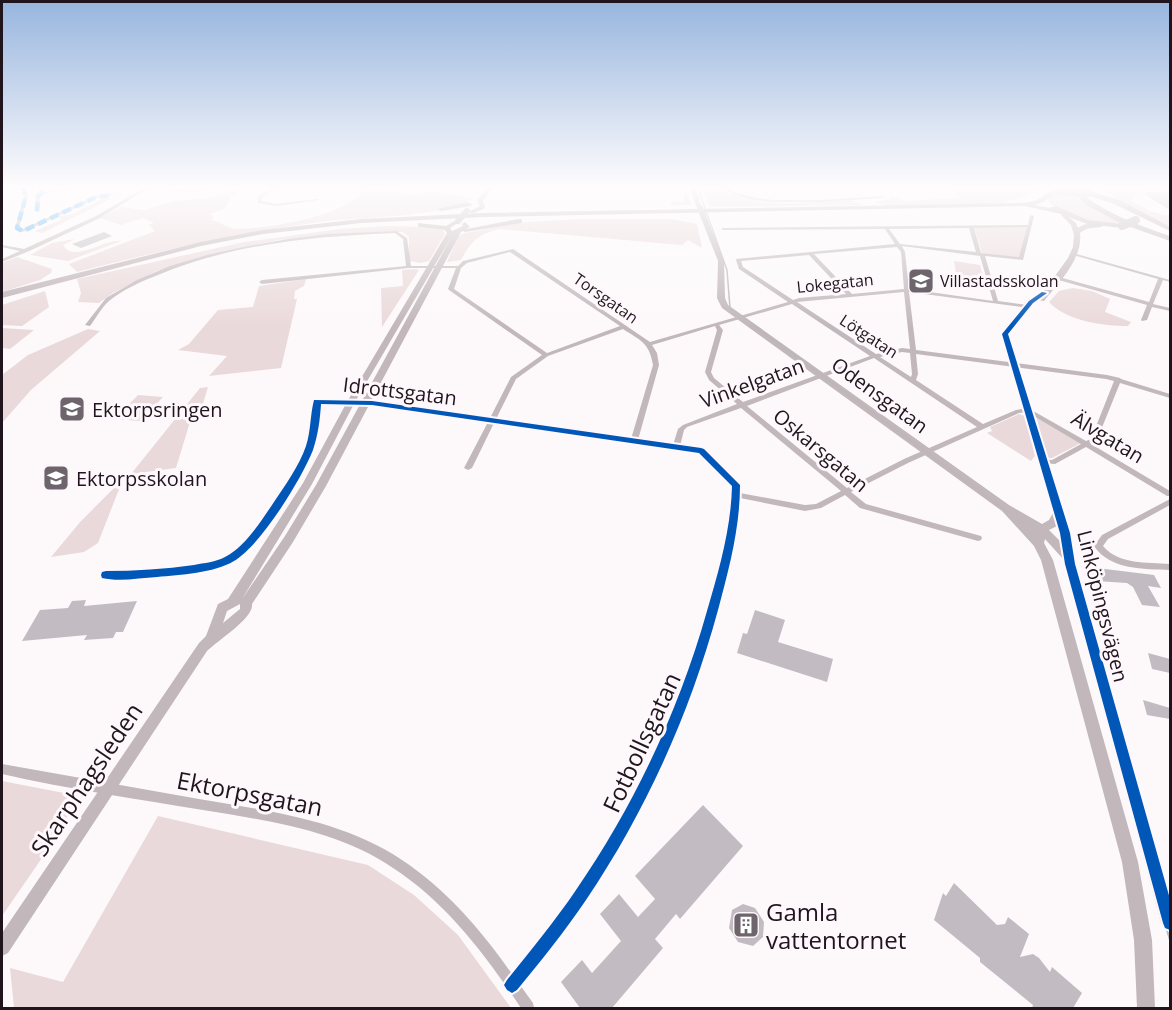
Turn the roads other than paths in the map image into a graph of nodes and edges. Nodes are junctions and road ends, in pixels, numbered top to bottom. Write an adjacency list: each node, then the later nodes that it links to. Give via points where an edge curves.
1 (65, 233): 16 (street)
2 (277, 233): 32 (highway, via 185,249)
3 (385, 233): 41 (street, via 256,246 163,271 111,297)
4 (398, 233): 22 (street, via 405,238)
5 (455, 233): 21 (street)
6 (710, 233): 38 (street, Odensgatan, bridge, via 721,261 723,304)
7 (891, 233): 14 (street)
8 (974, 233): 18 (street)
9 (1028, 233): 18 (street, via 1021,259)
10 (1077, 233): 19 (street)
11 (1142, 233): 13 (highway)
12 (1156, 233): 13 (highway)
13 (1170, 239)
14 (901, 245): 17 (street); 18 (street); 30 (street)
15 (2, 246): 16 (street)
16 (26, 251): 20 (street)
17 (810, 253): 31 (street); 33 (street, Lötgatan, via 741,259 738,263)
18 (981, 254): 34 (street)
19 (1075, 254): 25 (street, Linköpingsvägen); 26 (street)
20 (2, 261)
21 (436, 266): 22 (street); 23 (street); 52 (street); 53 (street)
22 (409, 267): 24 (street)
23 (459, 267): 42 (street, Torsgatan, via 511,250); 45 (street, via 451,289)
24 (308, 277): 28 (street); 29 (street)
25 (1057, 278): 35 (street); 36 (street, Linköpingsvägen)
26 (1161, 278): 27 (street); 35 (street)
27 (1170, 281)
28 (262, 282)
29 (307, 286)
30 (907, 290): 31 (street, Lokegatan); 34 (street, Lokegatan); 44 (street)
31 (850, 295): 33 (street, Lokegatan)
32 (2, 297)
33 (791, 301): 38 (street, Lokegatan); 46 (street, Lötgatan)
34 (996, 301): 36 (street, Lokegatan)
35 (1150, 304): 37 (street); 39 (street)
36 (1028, 307): 47 (street, Linköpingsvägen, via 1005,334)
37 (1170, 310)
38 (738, 313): 40 (street, Lokegatan); 48 (street, Odensgatan)
39 (1144, 320)
40 (716, 324): 43 (street, Lokegatan); 54 (street, Oskarsgatan, via 720,330 708,372)
41 (88, 325)
42 (623, 327): 43 (street, Torsgatan); 45 (street)
43 (649, 344): 58 (street, Torsgatan, via 656,365)
44 (912, 349): 46 (street, Vinkelgatan); 47 (street, Vinkelgatan); 50 (street)
45 (546, 355): 56 (street, via 513,378)
46 (875, 356): 48 (street, Vinkelgatan); 50 (street, Lötgatan)
47 (1014, 363): 49 (street, Vinkelgatan); 55 (street, Linköpingsvägen)
48 (823, 375): 54 (street, Vinkelgatan); 61 (street, Odensgatan)
49 (1118, 379): 51 (street, Vinkelgatan); 59 (street)
50 (913, 380): 57 (street, Lötgatan)
51 (1170, 396)
52 (351, 402): 53 (street, Idrottsgatan); 73 (street, Idrottsgatan, via 317,402 316,423 307,453 264,523 237,556 183,569); 74 (street)
53 (368, 403): 56 (street, Idrottsgatan); 74 (street, via 289,539)
54 (742, 405): 60 (street, Vinkelgatan, via 681,429); 65 (street, Oskarsgatan)
55 (1028, 410): 57 (street); 59 (street, Älvgatan); 62 (street, Linköpingsvägen)
56 (491, 421): 58 (street, Idrottsgatan); 63 (street)
57 (982, 427): 61 (street)
58 (634, 440): 60 (street, Idrottsgatan)
59 (1090, 444): 62 (street, via 1053,462); 66 (street, Älvgatan)
60 (676, 447): 64 (street, Idrottsgatan, via 704,452)
61 (927, 452): 65 (street); 69 (street, Odensgatan)
62 (1043, 461): 68 (street, Linköpingsvägen)
63 (468, 468)
64 (736, 490): 65 (street, via 810,508); 79 (street, Fotbollsgatan, via 730,540 703,649 666,747 604,860 563,922)
65 (845, 492): 70 (street, Oskarsgatan, via 863,506)
66 (1170, 494)
67 (1170, 502): 72 (street, via 1099,541 1098,546 1102,553 1119,561)
68 (1058, 513): 69 (street, Linköpingsvägen); 71 (street, Linköpingsvägen)
69 (1039, 536): 71 (street, Odensgatan); 81 (street, Linköpingsvägen, via 1130,862 1143,940)
70 (978, 538)
71 (1068, 557): 77 (street, Linköpingsvägen)
72 (1170, 567)
73 (106, 575)
74 (239, 602): 76 (street, Skarphagsleden, via 245,612 227,619 210,639)
75 (2, 769): 76 (street, Ektorpsgatan)
76 (108, 789): 78 (street, Skarphagsleden); 79 (street, Ektorpsgatan, via 297,822 351,840 397,863 434,891 466,923)
77 (1170, 923)
78 (2, 947)
79 (512, 985): 80 (street, Ektorpsgatan)
80 (528, 1008)
81 (1146, 1008)

